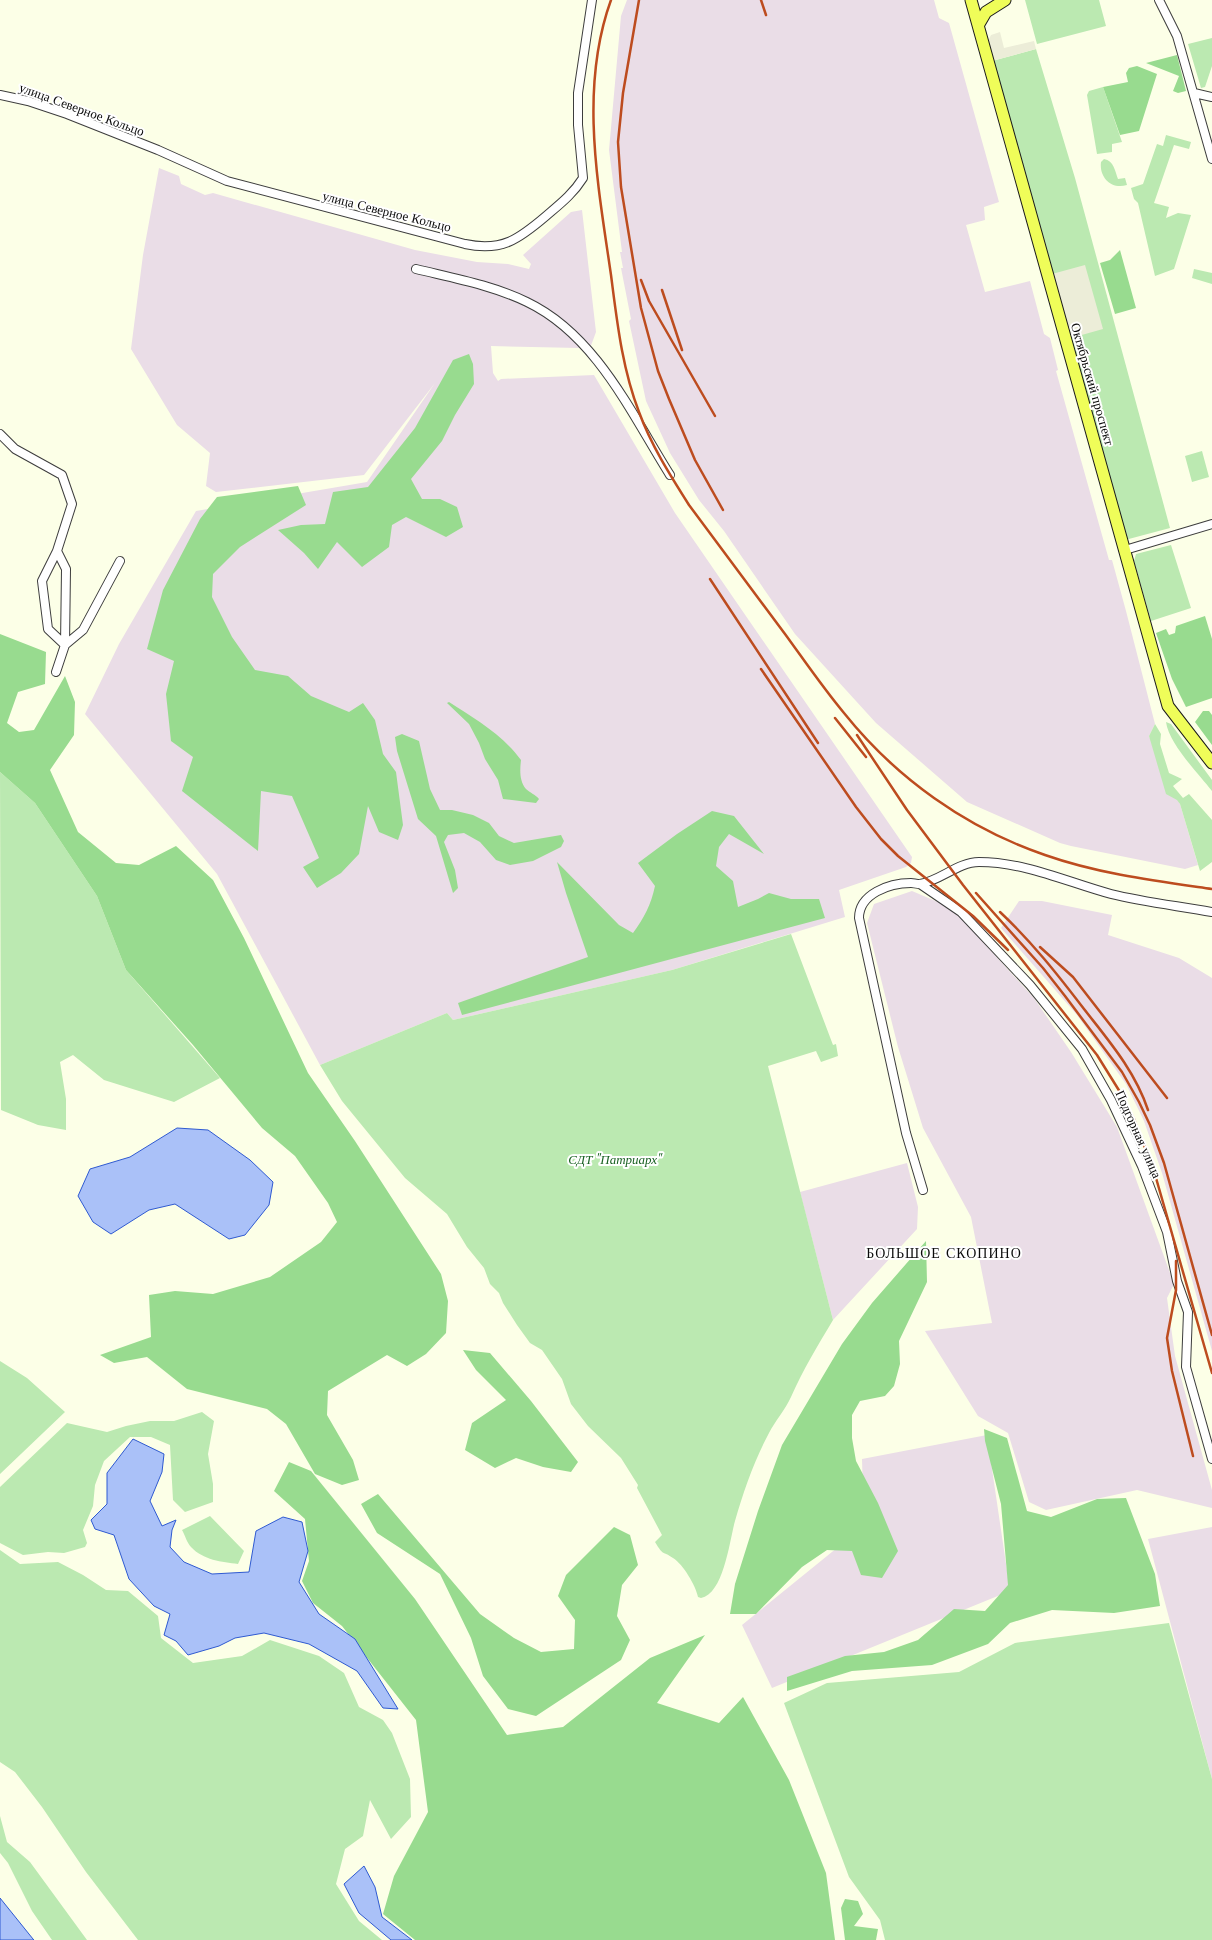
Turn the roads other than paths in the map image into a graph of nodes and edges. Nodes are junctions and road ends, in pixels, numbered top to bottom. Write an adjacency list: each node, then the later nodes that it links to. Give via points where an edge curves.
1 (592, 0): 8 (street, улица Северное Кольцо, via 578,100 583,178 568,198 524,234 510,242 494,246 465,244 227,181 74,117 28,101)
2 (971, 0): 6 (main road, Октябрьский проспект)
3 (975, 0): 4 (main road, via 986,4)
4 (1003, 0): 6 (main road, via 986,12)
5 (1159, 0): 7 (street, via 1177,36)
6 (979, 24): 16 (main road, Октябрьский проспект)
7 (1194, 93): 9 (street); 10 (street)
8 (0, 95)
9 (1212, 97)
10 (1212, 159)
11 (416, 269): 13 (street, via 502,291 540,309 563,324 600,363)
12 (0, 434): 15 (street, via 15,450 62,475 72,504)
13 (670, 475)
14 (1212, 524): 16 (street)
15 (57, 550): 18 (street, via 66,569); 18 (street, via 42,581 48,629)
16 (1125, 550): 20 (main road, Октябрьский проспект, via 1168,706)
17 (120, 561): 18 (street, via 83,630)
18 (65, 645): 19 (street)
19 (56, 672)
20 (1212, 763)
21 (920, 884): 22 (street, via 958,867 977,862 1010,863 1112,894); 23 (street, via 901,884 873,894 862,904 859,918 906,1133); 24 (street, Подгорная улица, via 961,912 1030,985 1082,1049 1111,1100 1142,1166 1166,1232 1177,1281 1188,1312 1186,1368)
22 (1212, 912)
23 (923, 1190)
24 (1212, 1459)

